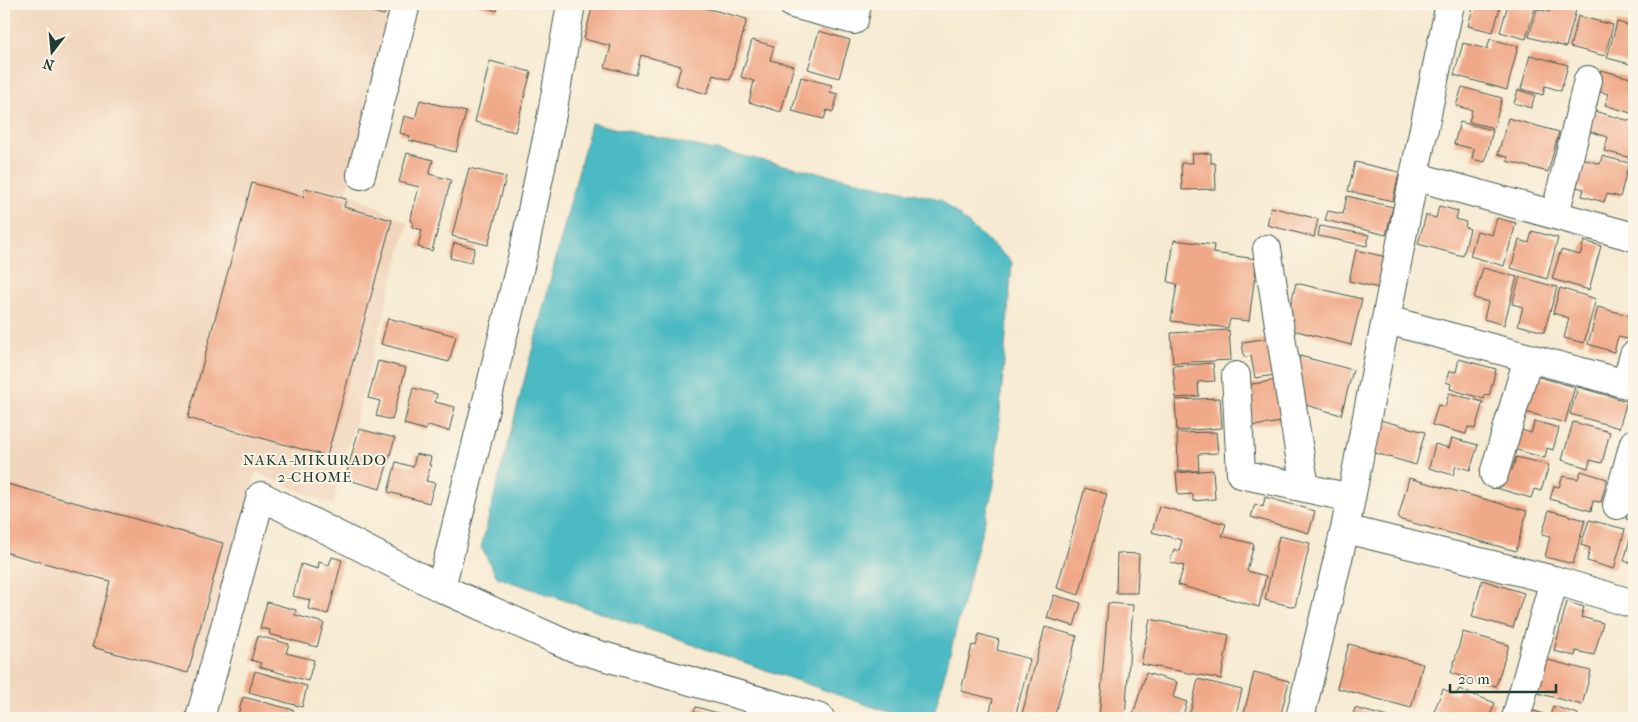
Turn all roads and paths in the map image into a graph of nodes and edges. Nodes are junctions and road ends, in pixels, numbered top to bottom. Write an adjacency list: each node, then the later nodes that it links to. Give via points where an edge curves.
1 (406, 4): 7 (street)
2 (571, 4): 24 (street, via 524,250)
3 (793, 4): 4 (street, via 854,20)
4 (858, 4)
5 (1450, 4): 8 (street)
6 (1588, 80): 9 (street)
7 (362, 175)
8 (1414, 176): 9 (street); 12 (street)
9 (1555, 215): 10 (street)
10 (1634, 237)
11 (1267, 248): 19 (street)
12 (1387, 320): 14 (street); 20 (street)
13 (1634, 355): 16 (street)
14 (1528, 358): 16 (street); 18 (street)
15 (1236, 376): 19 (street, via 1241,474)
16 (1630, 384)
17 (1634, 443): 21 (street)
18 (1494, 474)
19 (1305, 488): 20 (street)
20 (1351, 498): 22 (street)
21 (1617, 504)
22 (1344, 529): 23 (street); 28 (street)
23 (1554, 580): 25 (street); 29 (street)
24 (441, 588): 26 (street, via 261,496); 27 (street, via 575,648)
25 (1634, 604)
26 (200, 718)
27 (820, 718)
28 (1300, 718)
29 (1516, 718)

